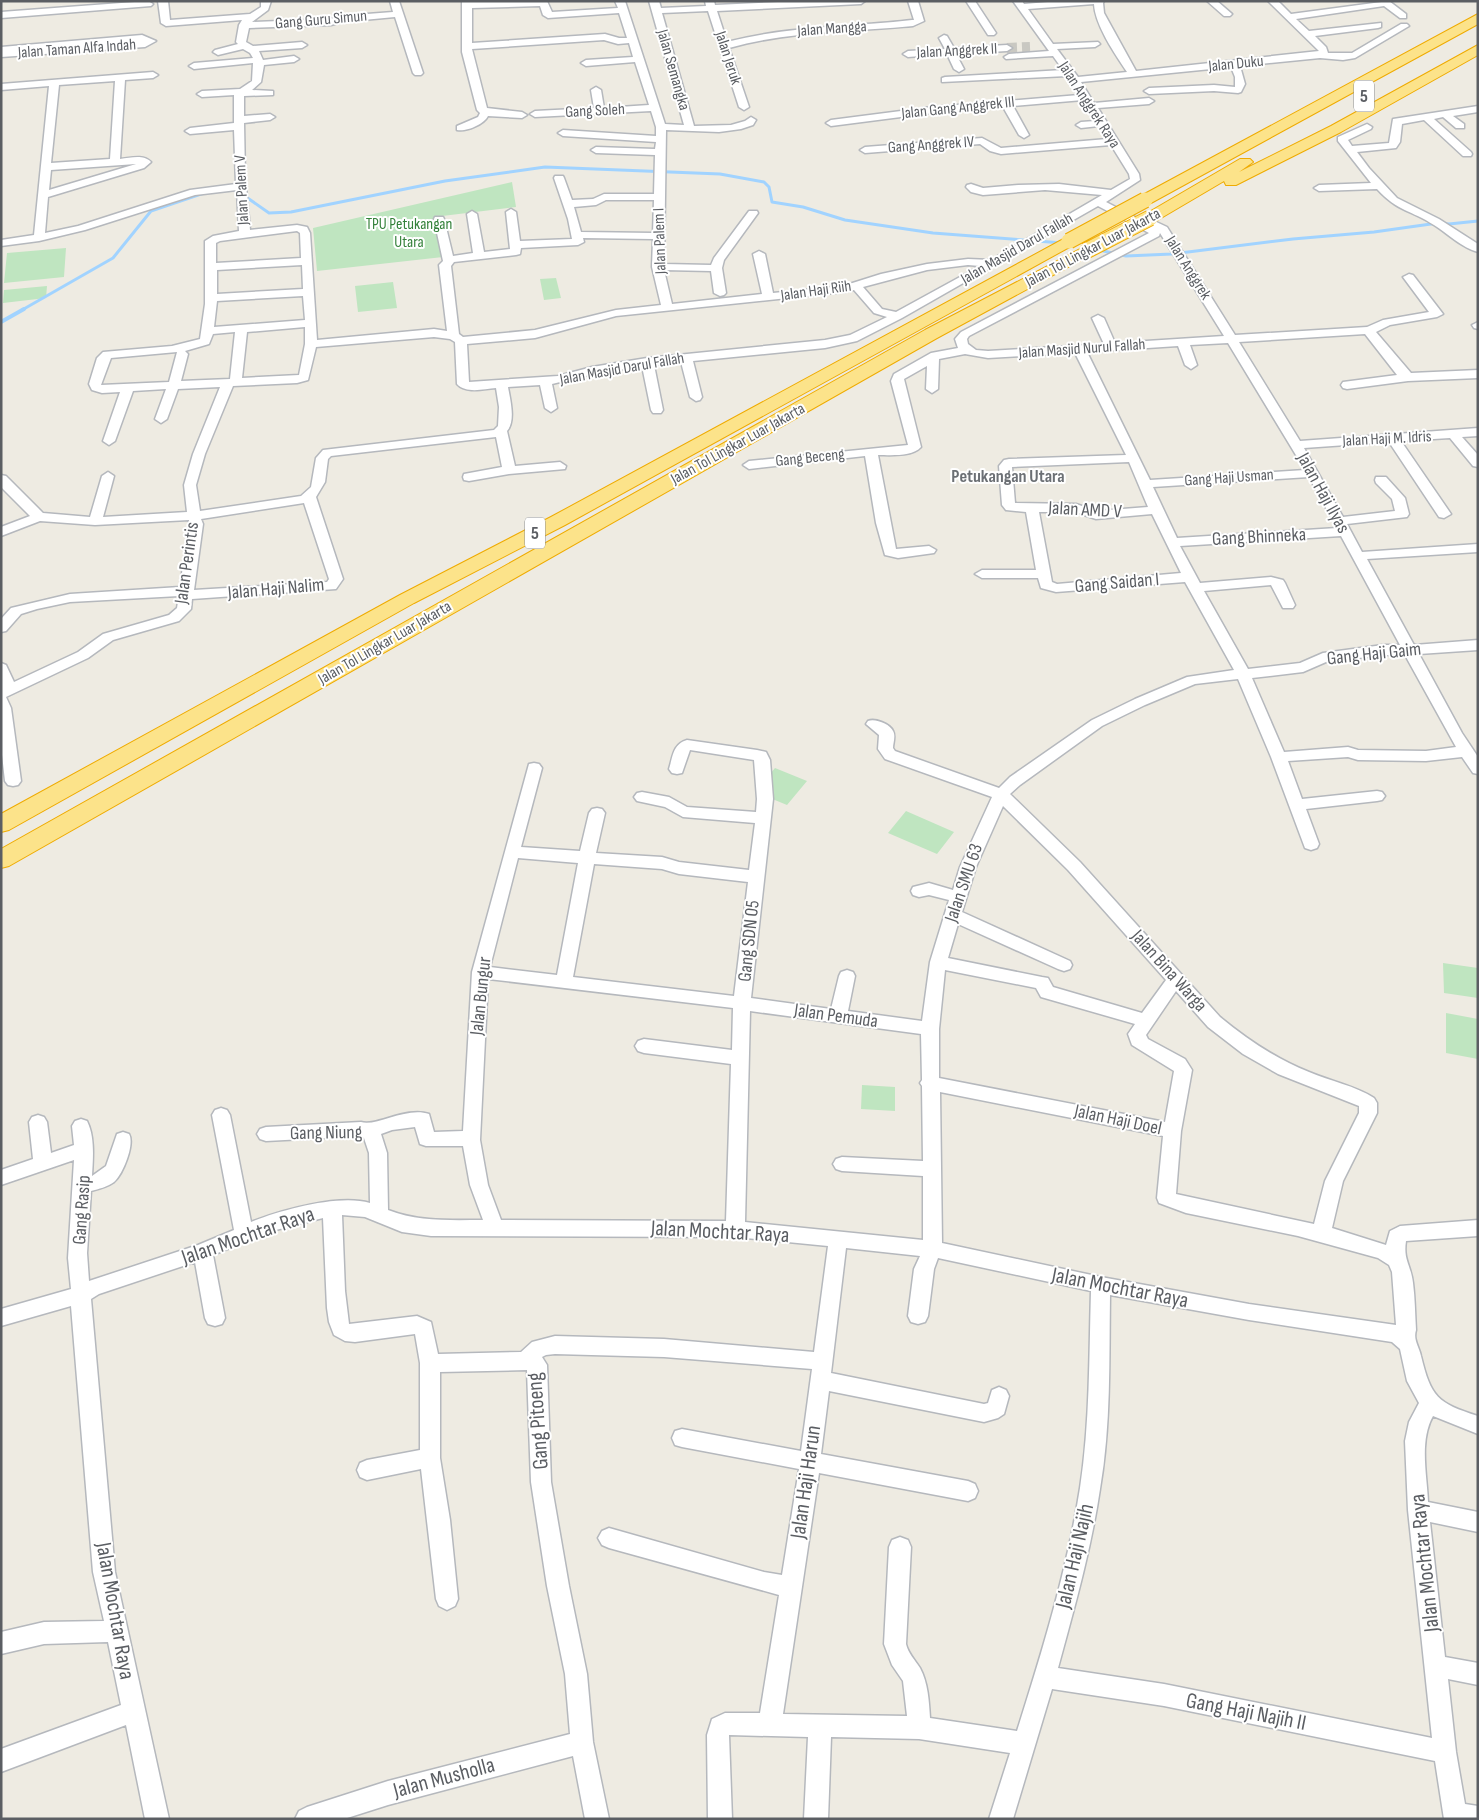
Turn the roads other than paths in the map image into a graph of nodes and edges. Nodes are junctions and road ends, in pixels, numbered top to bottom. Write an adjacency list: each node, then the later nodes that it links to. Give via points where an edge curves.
1 (163, 1): 24 (street, Gang Guru Simun, via 166,23)
2 (266, 1): 24 (street, via 262,12)
3 (394, 1): 19 (street)
4 (862, 1): 13 (street, Jalan Jeruk)
5 (913, 1): 35 (street, Jalan Mangga, via 920,18 913,23 794,31)
6 (970, 1): 26 (street)
7 (1099, 1): 15 (street); 54 (street, via 1099,14)
8 (1211, 1): 20 (street)
9 (1272, 1): 22 (street)
10 (1384, 2): 22 (street); 45 (street, Jalan Duku, via 1403,21 1355,55)
11 (467, 3): 12 (street); 34 (street)
12 (518, 3): 16 (street, via 544,3 548,15)
13 (795, 3): 17 (street, Jalan Jeruk)
14 (148, 4): 21 (street)
15 (1019, 4): 38 (street, Jalan Anggrek Raya)
16 (621, 5): 31 (street, Jalan Palem I)
17 (710, 5): 18 (street, Jalan Semangka); 35 (street, Jalan Jeruk)
18 (655, 6): 91 (street, Jalan Semangka)
19 (398, 14): 24 (street, Gang Guru Simun, via 331,22); 53 (street)
20 (1227, 14)
21 (1, 15)
22 (1290, 17): 28 (street)
23 (1478, 18): 96 (highway, Jalan Tol Lingkar Luar Jakarta / 5)
24 (247, 21): 37 (street, via 241,42)
25 (1378, 25): 28 (street)
26 (990, 33)
27 (1478, 33): 68 (highway, 5)
28 (1308, 34): 45 (street, via 1323,49)
29 (1417, 34): 96 (highway, via 1259,129)
30 (944, 38): 41 (street)
31 (633, 40): 34 (street, via 618,41 605,37); 47 (street, Jalan Palem I)
32 (1095, 44): 38 (street)
33 (302, 45): 37 (street)
34 (468, 46): 73 (street)
35 (725, 46): 69 (street, Jalan Jeruk)
36 (1030, 47): 38 (street)
37 (247, 48): 42 (street); 48 (street)
38 (1051, 49): 41 (street, Jalan Anggrek II); 56 (street, Jalan Anggrek Raya)
39 (1478, 49): 122 (highway, via 1336,129 1223,186)
40 (1, 50): 43 (street, Jalan Taman Alfa Indah, via 142,38 150,41 145,44)
41 (951, 51): 44 (street, Jalan Anggrek II); 52 (street)
42 (218, 52)
43 (1, 54)
44 (908, 54)
45 (1320, 55): 50 (street, Jalan Duku)
46 (294, 59): 48 (street)
47 (639, 59): 49 (street); 74 (street, Jalan Palem I)
48 (258, 61): 51 (street); 63 (street, via 256,82)
49 (586, 63)
50 (1234, 64): 54 (street, Jalan Duku); 66 (street, via 1240,76 1238,90 1218,88)
51 (194, 66)
52 (959, 69)
53 (418, 73)
54 (1133, 74): 56 (street, Jalan Duku)
55 (153, 75): 57 (street)
56 (1072, 76): 60 (street, Jalan Duku); 66 (street, Jalan Anggrek Raya)
57 (120, 78): 59 (street); 107 (street)
58 (945, 80): 60 (street, Jalan Duku)
59 (54, 84): 61 (street); 108 (street)
60 (967, 86): 70 (street)
61 (1, 87)
62 (596, 90): 72 (street)
63 (241, 92): 64 (street); 65 (street); 83 (street, Jalan Palem V)
64 (270, 93)
65 (202, 94)
66 (1088, 101): 67 (street, Jalan Gang Anggrek III); 85 (street, Jalan Anggrek Raya)
67 (1006, 104): 70 (street, Jalan Gang Anggrek III); 94 (street)
68 (1349, 105)
69 (744, 106)
70 (977, 107): 84 (street, Jalan Gang Anggrek III)
71 (1478, 109): 76 (street)
72 (600, 111): 74 (street, Gang Soleh); 75 (street, Gang Soleh)
73 (485, 112): 77 (street); 90 (street, via 482,119)
74 (656, 112): 80 (street); 88 (street, Jalan Palem I)
75 (535, 114)
76 (1445, 114): 79 (street); 87 (street)
77 (522, 115)
78 (270, 117): 83 (street)
79 (1426, 117): 101 (street, via 1397,121 1392,146); 104 (street)
80 (619, 118)
81 (1323, 119): 122 (highway, Jalan Tol Lingkar Luar Jakarta / 5)
82 (751, 120): 91 (street, via 740,126)
83 (239, 123): 92 (street); 112 (street, Jalan Palem V)
84 (831, 123)
85 (1102, 124): 86 (street); 97 (street, Jalan Anggrek Raya)
86 (1081, 125)
87 (1460, 126)
88 (660, 127): 91 (street); 95 (street, Jalan Palem I)
89 (1367, 127): 101 (street, via 1342,139)
90 (461, 128)
91 (690, 129)
92 (190, 131)
93 (563, 133): 95 (street)
94 (1024, 135)
95 (660, 139): 102 (street, Jalan Palem I)
96 (1254, 139): 232 (highway, Jalan Tol Lingkar Luar Jakarta / 5, bridge, via 558,521 407,599)
97 (1114, 142): 98 (street, Gang Anggrek IV, via 1001,151 985,142); 114 (street, Jalan Anggrek Raya, via 1136,177)
98 (955, 143): 100 (street, Gang Anggrek IV); 103 (street)
99 (596, 150): 102 (street)
100 (865, 150)
101 (1350, 150): 110 (street)
102 (660, 152): 116 (street, Jalan Palem I)
103 (959, 154)
104 (1467, 154)
105 (900, 158): 106 (street)
106 (887, 159)
107 (115, 161): 108 (street); 115 (street, via 146,162)
108 (46, 167): 115 (street)
109 (559, 178): 118 (street)
110 (1380, 186): 113 (street); 130 (street, via 1402,206 1435,221)
111 (971, 187): 114 (street, via 981,192 1016,188 1088,188)
112 (242, 188): 124 (street, Jalan Palem V); 127 (street, via 194,192 117,218)
113 (1319, 188)
114 (1113, 193): 117 (street, Jalan Anggrek Raya)
115 (42, 195): 127 (street)
116 (659, 197): 118 (street, via 604,197 596,202); 126 (street, Jalan Palem I)
117 (1100, 201): 135 (street, Jalan Masjid Darul Fallah); 152 (street, Jalan Anggrek, via 1163,229); 158 (street, via 1155,234 966,334 961,339)
118 (568, 204): 125 (street)
119 (511, 212): 129 (street)
120 (753, 212): 138 (street, via 718,260)
121 (472, 214): 132 (street)
122 (1150, 218): 236 (highway, Jalan Tol Lingkar Luar Jakarta / 5, bridge, via 931,334)
123 (439, 219): 134 (street)
124 (245, 234): 133 (street, Jalan Palem V, via 300,228 305,233); 136 (street, via 212,239)
125 (576, 234): 126 (street); 129 (street, via 578,242 574,243)
126 (660, 236): 137 (street, Jalan Palem I)
127 (39, 238): 128 (street)
128 (1, 243)
129 (516, 245): 132 (street, via 516,252)
130 (1478, 249)
131 (759, 254): 143 (street)
132 (479, 256): 134 (street)
133 (307, 261): 136 (street); 141 (street, Jalan Palem V)
134 (448, 262): 153 (street, via 444,270)
135 (993, 263): 140 (street, Jalan Haji Riih, via 968,262 927,268 885,276); 146 (street, Jalan Masjid Darul Fallah)
136 (212, 267): 144 (street)
137 (658, 267): 138 (street); 145 (street, Jalan Palem I)
138 (716, 268): 142 (street)
139 (1409, 277): 151 (street, via 1437,314 1387,322)
140 (857, 286): 143 (street, Jalan Haji Riih); 146 (street, via 878,311)
141 (309, 292): 144 (street); 148 (street, Jalan Palem V)
142 (720, 293)
143 (768, 297): 145 (street, Jalan Haji Riih)
144 (211, 298): 150 (street)
145 (667, 306): 153 (street, via 616,313 535,334)
146 (898, 316): 160 (street, Jalan Masjid Darul Fallah, via 866,334 840,341)
147 (1098, 318): 156 (street)
148 (311, 323): 149 (street); 155 (street, Jalan Palem V)
149 (240, 328): 150 (street); 167 (street, Jalan Perintis)
150 (208, 331): 171 (street, via 205,340 198,344 104,356 96,387)
151 (1368, 332): 152 (street, Jalan Masjid Nurul Fallah); 165 (street)
152 (1231, 338): 154 (street, Jalan Masjid Nurul Fallah); 182 (street, Jalan Haji Ilyas)
153 (457, 339): 155 (street, via 434,333); 168 (street, via 463,384)
154 (1183, 342): 156 (street, Jalan Masjid Nurul Fallah); 163 (street)
155 (311, 344): 167 (street, via 304,377)
156 (1111, 347): 157 (street, Jalan Masjid Nurul Fallah)
157 (1078, 349): 158 (street, Jalan Masjid Nurul Fallah, via 994,354); 184 (street, Jalan AMD V)
158 (965, 350): 161 (street, Gang Beceng)
159 (182, 354): 170 (street)
160 (686, 357): 162 (street, Jalan Masjid Darul Fallah); 173 (street)
161 (932, 357): 172 (street); 183 (street, Gang Beceng, via 897,378 915,447)
162 (647, 362): 166 (street, Jalan Masjid Darul Fallah); 175 (street)
163 (1192, 365)
164 (1478, 374): 165 (street)
165 (1408, 377): 169 (street)
166 (545, 381): 168 (street, Jalan Masjid Darul Fallah); 174 (street)
167 (232, 383): 170 (street); 199 (street, Jalan Perintis, via 193,472 190,497)
168 (502, 384): 177 (street, via 505,407)
169 (1347, 384)
170 (173, 385): 171 (street); 176 (street)
171 (128, 387): 181 (street)
172 (932, 389)
173 (696, 397)
174 (551, 408)
175 (657, 410)
176 (161, 419)
177 (501, 431): 188 (street); 195 (street, via 484,436 327,452 322,458 318,489)
178 (1478, 432): 179 (street, Jalan Haji M. Idris)
179 (1454, 435): 180 (street, Jalan Haji M. Idris); 185 (street)
180 (1393, 438): 182 (street, Jalan Haji M. Idris); 198 (street)
181 (109, 442)
182 (1295, 445): 189 (street, Jalan Haji Ilyas)
183 (871, 452): 186 (street, Gang Beceng); 206 (street, Gang Beceng, via 890,552)
184 (1134, 458): 194 (street, Jalan AMD V); 196 (street, via 1009,463 1005,466 1009,505)
185 (1478, 463)
186 (749, 465)
187 (560, 466): 188 (street)
188 (509, 470): 191 (street)
189 (1313, 473): 194 (street, Gang Haji Usman); 202 (street, Jalan Haji Ilyas)
190 (108, 476): 201 (street)
191 (469, 477)
192 (1, 479): 200 (street)
193 (1381, 480): 202 (street, Gang Bhinneka, via 1398,498 1402,514)
194 (1145, 484): 197 (street, Jalan AMD V)
195 (310, 497): 199 (street); 211 (street, Jalan Haji Nalim, via 336,580 331,586)
196 (1032, 508): 197 (street, Jalan AMD V, via 1076,508 1096,515); 209 (street, Jalan AMD V)
197 (1156, 510): 204 (street, Jalan AMD V)
198 (1444, 514)
199 (195, 516): 201 (street); 211 (street, Jalan Perintis)
200 (39, 517): 201 (street); 203 (street)
201 (95, 521)
202 (1342, 527): 204 (street, Gang Bhinneka); 207 (street, Jalan Haji Ilyas)
203 (1, 532)
204 (1173, 542): 210 (street, Jalan AMD V)
205 (1478, 548): 207 (street)
206 (929, 550)
207 (1357, 556): 215 (street, Jalan Haji Ilyas)
208 (982, 574): 209 (street, Gang Saidan I)
209 (1045, 579): 210 (street, Gang Saidan I, via 1056,588)
210 (1192, 583): 212 (street, Gang Saidan I, via 1271,581 1278,583); 217 (street, Jalan AMD V)
211 (187, 593): 213 (street, Jalan Haji Nalim, via 128,593 70,598 16,612); 218 (street, Jalan Perintis, via 184,609 174,618 108,637 83,655)
212 (1288, 606)
213 (1, 628)
214 (1478, 645): 215 (street, Gang Haji Gaim)
215 (1411, 650): 217 (street, Gang Haji Gaim, via 1383,650 1323,658 1303,667); 220 (street, Jalan Haji Ilyas)
216 (1, 668): 218 (street)
217 (1243, 673): 221 (street, Jalan AMD V); 226 (street, Jalan SMU 63, via 1192,680 1097,723)
218 (4, 695): 225 (street)
219 (873, 724): 226 (street, via 888,733 885,750 890,754)
220 (1466, 751): 221 (street, via 1426,756 1372,756 1348,752); 223 (street, Jalan Haji Ilyas)
221 (1279, 758): 229 (street, Jalan AMD V)
222 (534, 768): 234 (street, Jalan Bungur)
223 (1478, 769)
224 (677, 770): 231 (street, Gang SDN 05, via 686,746 761,756 765,799)
225 (13, 781)
226 (1001, 794): 239 (street, Jalan SMU 63, via 978,842); 245 (street, Jalan Bina Warga, via 1074,866)
227 (1377, 796): 229 (street)
228 (642, 797): 231 (street, via 665,801 683,812)
229 (1298, 805): 233 (street, Jalan AMD V)
230 (597, 813): 235 (street)
231 (762, 818): 237 (street, Gang SDN 05)
232 (1, 824)
233 (1311, 844)
234 (511, 852): 235 (street); 243 (street, Jalan Bungur)
235 (587, 857): 237 (street, via 662,863); 246 (street)
236 (1, 860)
237 (756, 877): 247 (street, Gang SDN 05)
238 (919, 891): 239 (street, via 929,889)
239 (958, 898): 240 (street, Jalan SMU 63)
240 (953, 915): 241 (street, Jalan SMU 63); 242 (street)
241 (938, 962): 249 (street, via 1042,983 1047,992); 250 (street, Jalan SMU 63)
242 (1064, 965)
243 (480, 972): 246 (street, Jalan Pemuda); 260 (street, Jalan Bungur)
244 (847, 976): 248 (street)
245 (1176, 979): 249 (street); 274 (street, Jalan Bina Warga, via 1214,1022 1258,1057 1368,1103 1368,1113 1334,1181)
246 (564, 982): 247 (street, Jalan Pemuda)
247 (742, 1003): 248 (street, Jalan Pemuda); 252 (street, Gang SDN 05)
248 (838, 1016): 250 (street, Jalan Pemuda)
249 (1147, 1021): 258 (street, via 1136,1034 1138,1040 1179,1064 1183,1070)
250 (930, 1029): 253 (street, Jalan SMU 63)
251 (644, 1046): 252 (street)
252 (741, 1058): 272 (street, Gang SDN 05)
253 (930, 1083): 258 (street, Jalan Haji Doel); 265 (street, Jalan SMU 63)
254 (221, 1115): 273 (street)
255 (38, 1122): 263 (street)
256 (80, 1126): 262 (street, Gang Rasip)
257 (368, 1130): 259 (street, Gang Niung); 260 (street, via 423,1119 426,1139); 269 (street, Gang Niung, via 374,1136 378,1153)
258 (1172, 1131): 274 (street, Jalan Haji Doel, via 1165,1192 1168,1200)
259 (266, 1134)
260 (471, 1138): 270 (street, Jalan Bungur, via 480,1193)
261 (123, 1139): 267 (street, via 114,1170)
262 (84, 1149): 263 (street); 267 (street, Gang Rasip)
263 (43, 1163): 266 (street)
264 (842, 1164): 265 (street)
265 (932, 1168): 276 (street, Jalan SMU 63)
266 (1, 1178)
267 (82, 1187): 280 (street, Gang Rasip, via 79,1246)
268 (332, 1208): 269 (street, Jalan Mochtar Raya); 273 (street, Jalan Mochtar Raya); 286 (street, via 336,1304 342,1330 355,1333 421,1325 426,1334)
269 (379, 1210): 270 (street, Jalan Mochtar Raya, via 413,1227)
270 (495, 1227): 272 (street, Jalan Mochtar Raya)
271 (1478, 1228): 278 (street, via 1400,1234)
272 (735, 1229): 275 (street, Jalan Mochtar Raya)
273 (244, 1234): 277 (street, Jalan Mochtar Raya)
274 (1321, 1234): 278 (street, Jalan Haji Doel)
275 (838, 1239): 276 (street, Jalan Mochtar Raya); 287 (street, Jalan Haji Harun)
276 (932, 1249): 279 (street, Jalan Mochtar Raya); 281 (street, Jalan SMU 63, via 924,1269)
277 (203, 1251): 280 (street, Jalan Mochtar Raya); 283 (street)
278 (1394, 1256): 284 (street, via 1402,1271)
279 (1101, 1285): 284 (street, Jalan Mochtar Raya); 306 (street, Jalan Haji Najih, via 1097,1430 1090,1490)
280 (82, 1294): 282 (street); 302 (street, Jalan Mochtar Raya, via 104,1572)
281 (918, 1316)
282 (1, 1318)
283 (215, 1318)
284 (1404, 1337): 289 (street, via 1409,1344 1417,1381)
285 (528, 1361): 286 (street, Gang Pitoeng); 287 (street, via 530,1355 540,1348 555,1345 664,1348); 311 (street, Gang Pitoeng, via 534,1361 537,1369 541,1482 576,1674)
286 (430, 1363): 292 (street)
287 (821, 1370): 288 (street, via 984,1413 997,1408); 293 (street, Jalan Haji Harun)
288 (999, 1396)
289 (1430, 1402): 290 (street, via 1452,1416); 296 (street, Jalan Mochtar Raya, via 1419,1422 1415,1441)
290 (1478, 1425)
291 (682, 1438): 293 (street)
292 (430, 1458): 294 (street); 301 (street)
293 (810, 1462): 295 (street); 300 (street, Jalan Haji Harun)
294 (367, 1470)
295 (968, 1491)
296 (1418, 1510): 297 (street); 304 (street, Jalan Mochtar Raya)
297 (1478, 1522)
298 (609, 1538): 300 (street)
299 (900, 1546): 310 (street, via 895,1644 914,1683)
300 (791, 1587): 308 (street, Jalan Haji Harun)
301 (447, 1599)
302 (117, 1632): 303 (street, via 71,1630 23,1636); 307 (street, Jalan Mochtar Raya)
303 (1, 1643)
304 (1436, 1666): 305 (street); 313 (street, Jalan Mochtar Raya)
305 (1478, 1674)
306 (1045, 1677): 312 (street, Jalan Haji Najih); 313 (street, Gang Haji Najih II, via 1164,1695)
307 (134, 1711): 314 (street); 317 (street, Jalan Mochtar Raya)
308 (770, 1724): 309 (street); 320 (street, via 725,1724 720,1727)
309 (820, 1726): 310 (street); 321 (street)
310 (919, 1728): 312 (street)
311 (582, 1742): 318 (street, Jalan Musholla, via 388,1793); 319 (street)
312 (1025, 1744): 322 (street, Jalan Haji Najih)
313 (1445, 1752): 315 (street, Jalan Mochtar Raya)
314 (1, 1762)
315 (1455, 1816): 316 (street)
316 (1478, 1818)
317 (157, 1819)
318 (307, 1819)
319 (597, 1819)
320 (720, 1819)
321 (816, 1819)
322 (1001, 1819)

